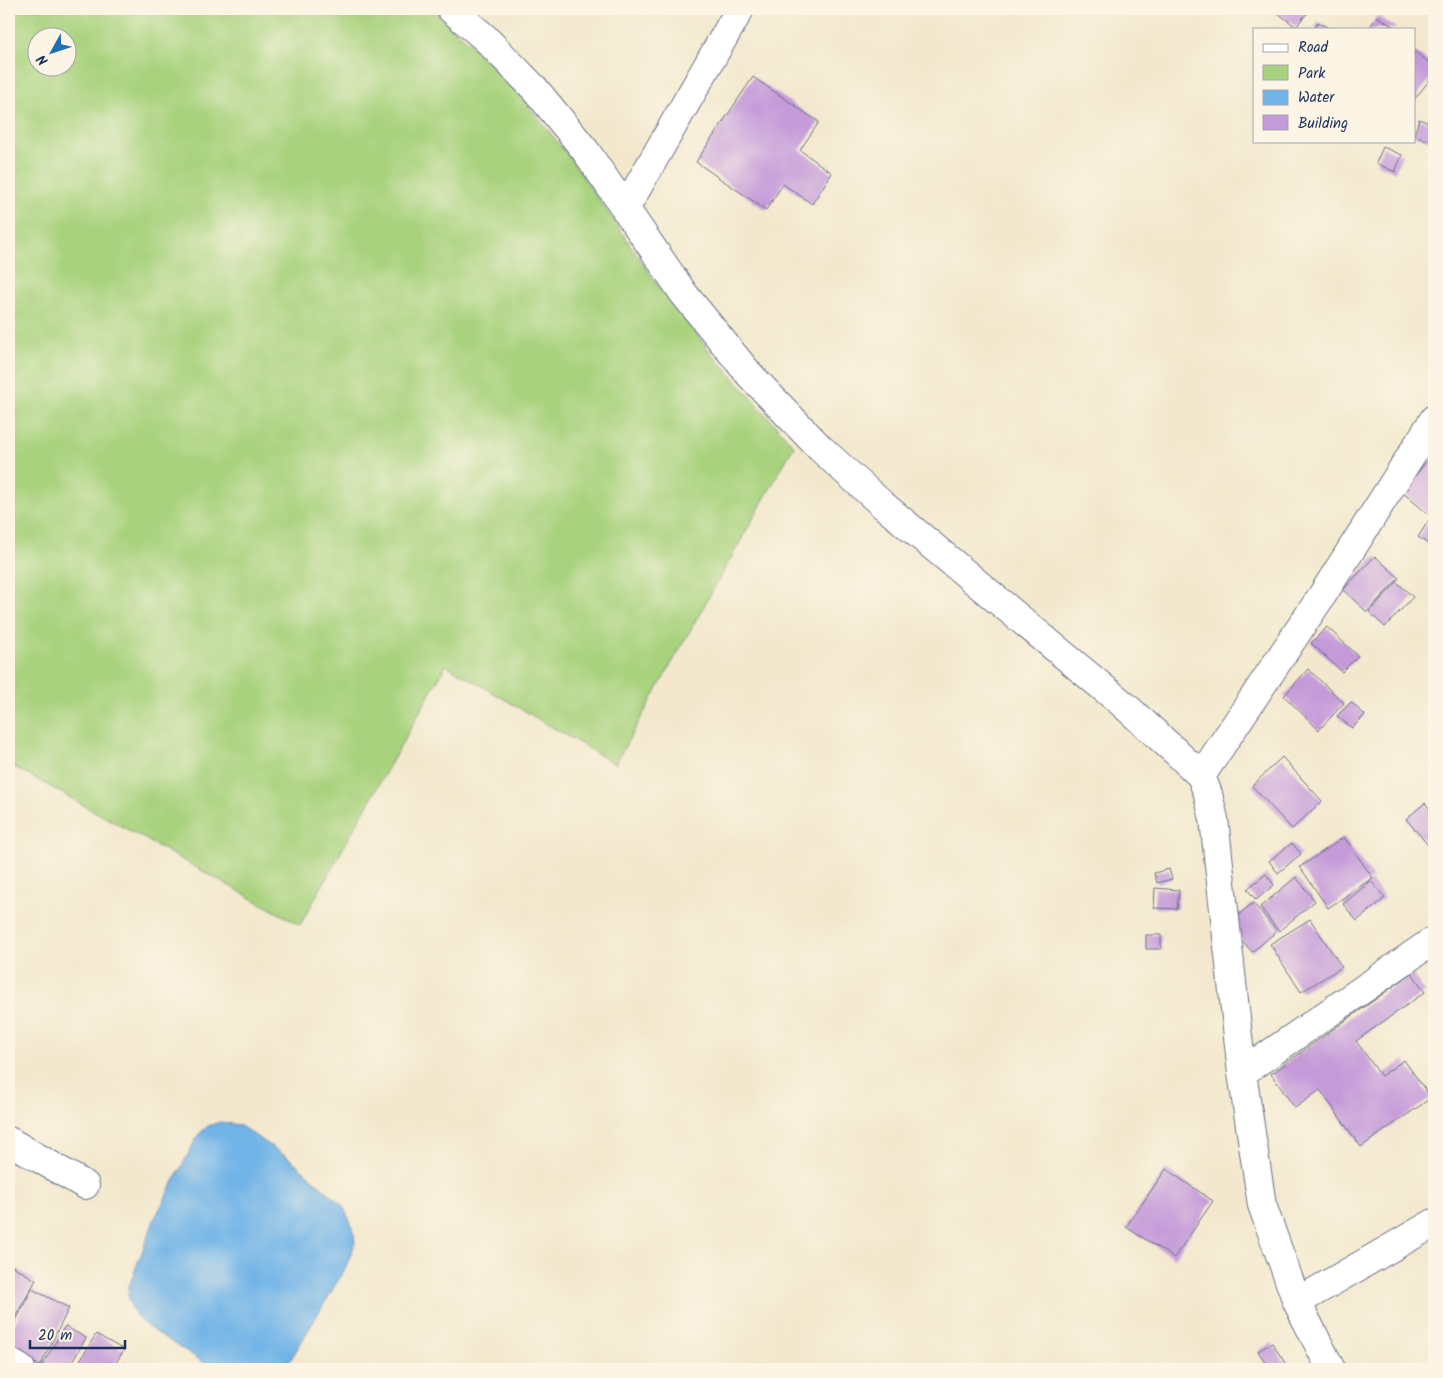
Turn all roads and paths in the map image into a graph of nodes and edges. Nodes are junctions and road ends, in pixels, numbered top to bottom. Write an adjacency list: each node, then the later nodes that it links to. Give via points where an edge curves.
1 (451, 9): 3 (street, via 535,89 585,150)
2 (740, 9): 3 (street)
3 (625, 209): 5 (street, via 684,294 743,367 820,448 883,505 1124,705)
4 (1434, 420): 5 (street)
5 (1201, 776): 7 (street, via 1214,819)
6 (1434, 940): 7 (street)
7 (1242, 1073): 11 (street, via 1262,1205)
8 (9, 1141): 9 (street)
9 (85, 1185)
10 (1434, 1223): 11 (street)
11 (1298, 1302): 14 (street)
12 (9, 1362): 13 (street)
13 (21, 1369)
14 (1331, 1369)

